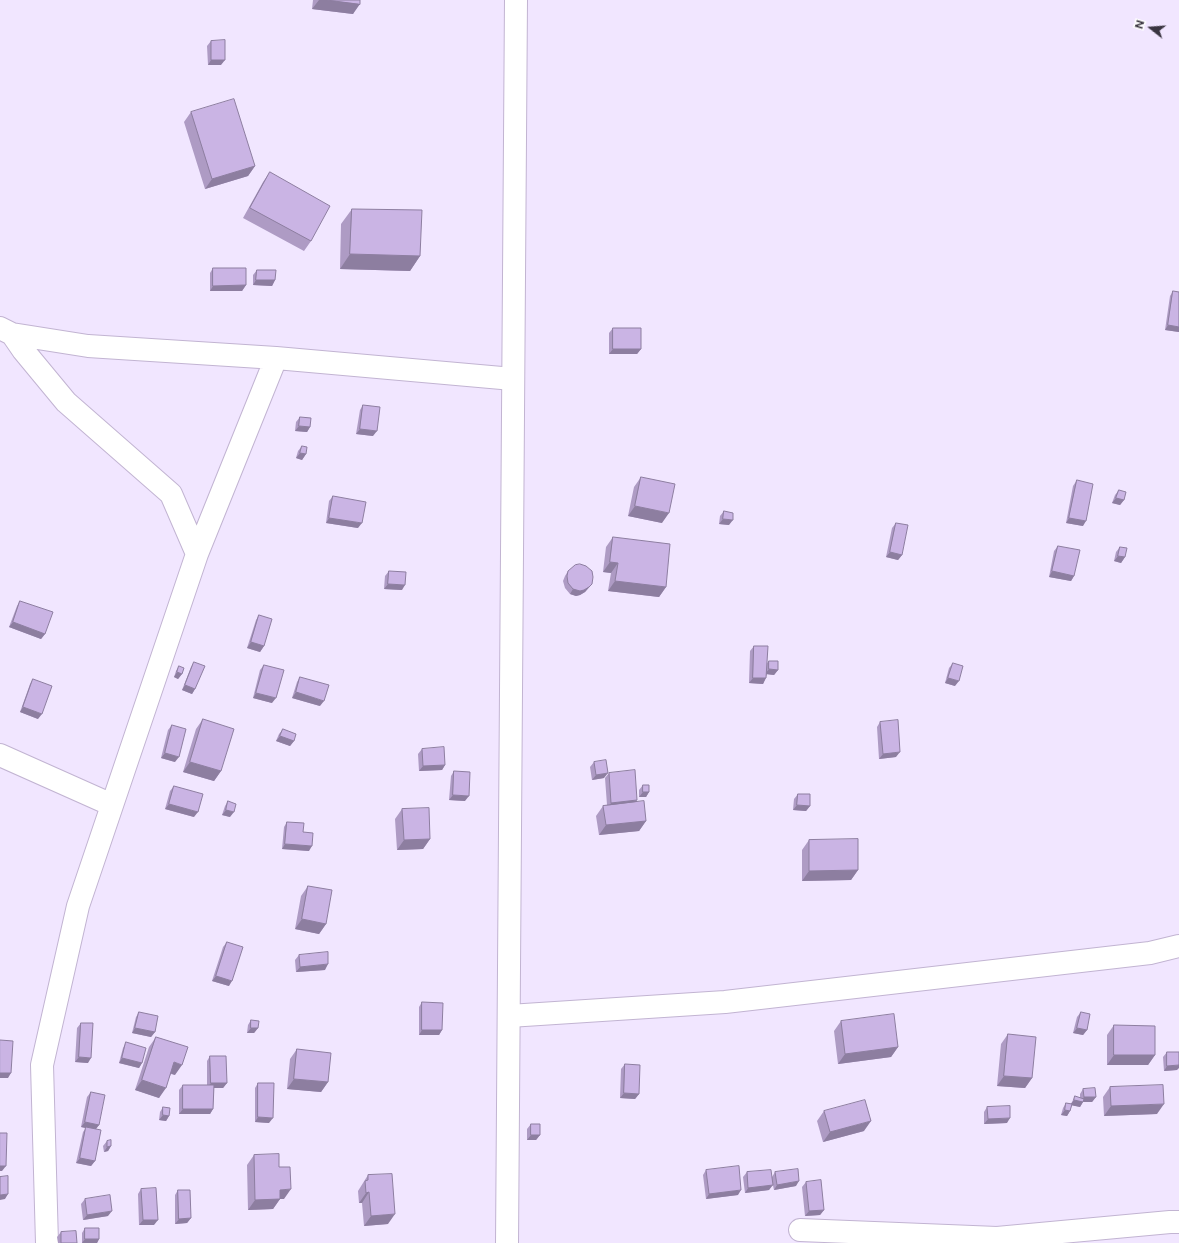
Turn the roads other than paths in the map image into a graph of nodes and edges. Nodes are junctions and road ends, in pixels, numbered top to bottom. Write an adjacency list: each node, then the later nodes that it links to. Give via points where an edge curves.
1 (516, 0): 4 (street)
2 (6, 331): 3 (street, via 88,346); 5 (street, via 66,402 171,494)
3 (276, 358): 4 (street); 5 (street)
4 (513, 379): 9 (street)
5 (197, 554): 7 (street)
6 (0, 755): 7 (street)
7 (112, 805): 13 (street, via 78,906 42,1065)
8 (1179, 946): 9 (street, via 1150,953 725,1002)
9 (509, 1016): 14 (street)
10 (1179, 1222): 12 (street)
11 (800, 1230): 12 (street)
12 (997, 1241)
13 (47, 1243)
14 (507, 1243)

